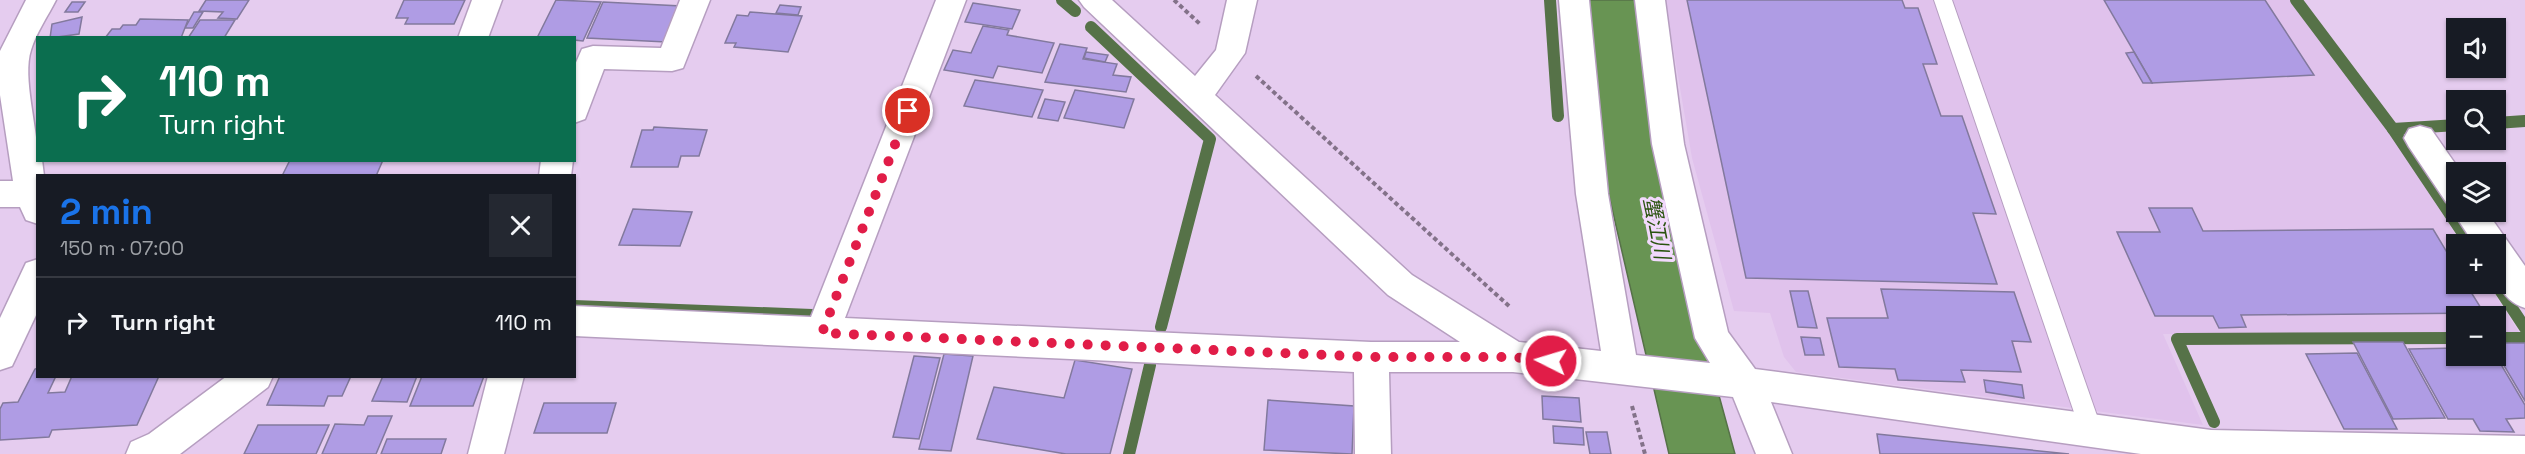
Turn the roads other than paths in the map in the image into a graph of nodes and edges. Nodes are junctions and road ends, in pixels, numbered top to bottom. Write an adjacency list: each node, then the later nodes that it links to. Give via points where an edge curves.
1 (41, 0): 16 (street, via 15,51 13,80)
2 (488, 0): 10 (street)
3 (695, 0): 11 (street, via 672,60)
4 (951, 0): 21 (street)
5 (1094, 0): 12 (street)
6 (1242, 0): 12 (street, via 1230,53)
7 (1574, 0): 25 (street, via 1592,194)
8 (1650, 0): 28 (street, via 1668,144 1712,338)
9 (1943, 0): 29 (lane)
10 (474, 36)
11 (584, 56): 13 (street)
12 (1198, 94): 24 (street, via 1400,285)
13 (576, 100)
14 (2420, 138): 15 (street)
15 (2446, 177)
16 (23, 200)
17 (2506, 266): 19 (street)
18 (36, 277): 22 (street)
19 (2525, 294)
20 (576, 321): 21 (street)
21 (822, 333): 23 (street)
22 (0, 355)
23 (1371, 357): 24 (street); 34 (street)
24 (1513, 357): 25 (street)
25 (1631, 369): 28 (street)
26 (252, 378): 32 (street, via 162,446)
27 (505, 378): 33 (street)
28 (1735, 382): 29 (street); 35 (street)
29 (2091, 430): 30 (street)
30 (2213, 451): 31 (street)
31 (2525, 453)
32 (144, 454)
33 (486, 454)
34 (1373, 454)
35 (1774, 454)

